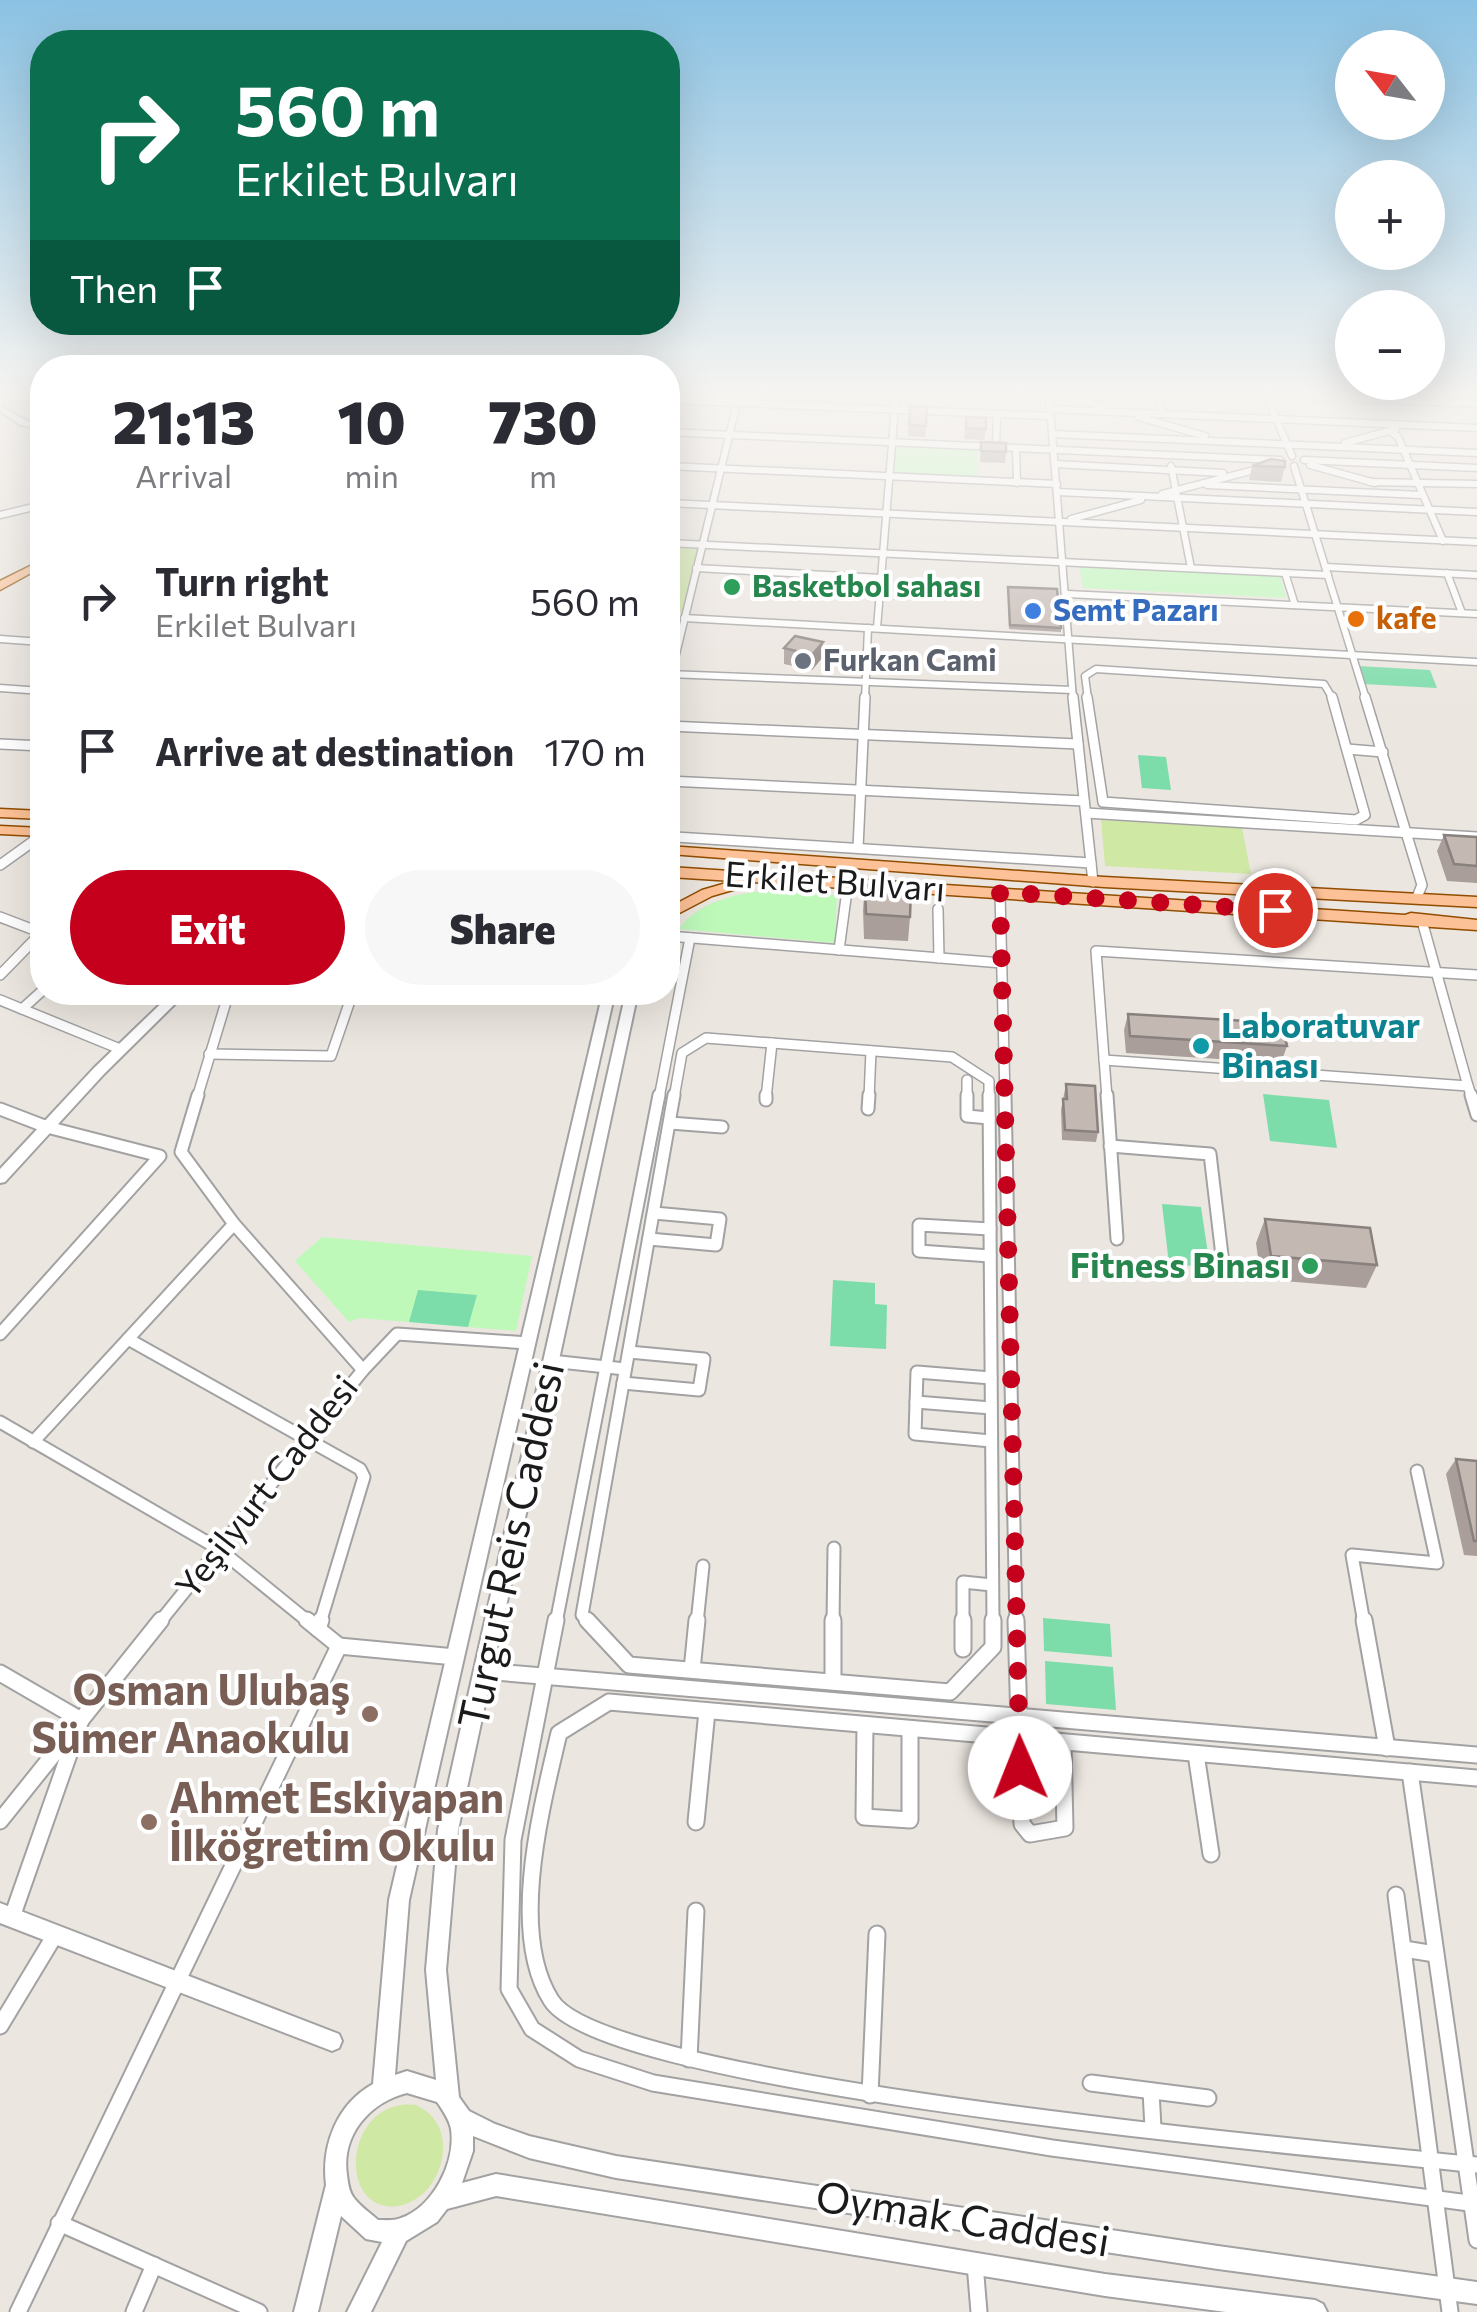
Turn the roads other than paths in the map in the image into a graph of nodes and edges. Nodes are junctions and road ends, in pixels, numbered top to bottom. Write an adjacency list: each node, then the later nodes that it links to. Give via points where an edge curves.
1 (712, 503): 10 (street)
2 (887, 503): 14 (street)
3 (1058, 503): 16 (street)
4 (1130, 503): 16 (street)
5 (1179, 503): 17 (street)
6 (1282, 503): 9 (street)
7 (1425, 503): 12 (street)
8 (680, 505): 10 (street)
9 (1307, 505): 12 (street); 18 (street)
10 (711, 506): 14 (street); 22 (street)
11 (30, 507): 15 (street)
12 (1428, 510): 13 (street); 19 (street)
13 (1477, 512)
14 (886, 514): 16 (street); 23 (street)
15 (0, 516)
16 (1060, 522): 17 (street); 25 (street)
17 (1183, 528): 18 (street); 27 (street)
18 (1316, 535): 19 (street); 29 (street)
19 (1443, 541): 20 (street)
20 (1477, 542)
21 (680, 543): 22 (street)
22 (702, 544): 23 (street); 26 (street)
23 (883, 553): 25 (street); 34 (street)
24 (30, 559): 32 (main road)
25 (1064, 562): 27 (street); 36 (street)
26 (696, 568): 34 (street); 42 (street)
27 (1191, 568): 30 (street)
28 (30, 570): 35 (main road)
29 (1327, 571): 30 (street); 31 (street); 38 (street)
30 (1284, 573): 37 (street)
31 (1447, 573): 33 (street); 39 (street)
32 (0, 575)
33 (1477, 575)
34 (881, 578): 43 (street)
35 (0, 586)
36 (1067, 594): 37 (street); 46 (street)
37 (1295, 605): 38 (street)
38 (1338, 606): 39 (street); 48 (street)
39 (1462, 613): 40 (street)
40 (1477, 614)
41 (680, 620): 42 (street)
42 (683, 620): 43 (street); 44 (street)
43 (873, 628): 46 (street); 51 (street)
44 (680, 632)
45 (0, 639): 47 (street)
46 (1067, 639): 48 (street); 54 (street)
47 (30, 641)
48 (1353, 656): 49 (street); 61 (street)
49 (1477, 662)
50 (680, 674): 51 (street)
51 (866, 682): 54 (street); 56 (street)
52 (0, 688): 53 (street)
53 (30, 690)
54 (1072, 690): 58 (street)
55 (680, 726): 56 (street)
56 (863, 734): 58 (street); 63 (street)
57 (0, 744): 59 (street)
58 (1078, 744): 64 (street)
59 (30, 745)
60 (1347, 749): 60 (street, via 1365,814 1359,819 1109,804 1099,798 1085,676 1096,669 1317,682 1330,689); 61 (street)
61 (1383, 752): 69 (street)
62 (680, 781): 63 (street)
63 (860, 790): 64 (street); 75 (street)
64 (1084, 800): 67 (street)
65 (0, 813): 66 (main road)
66 (30, 814)
67 (1086, 814): 69 (street); 76 (street)
68 (0, 830): 70 (main road)
69 (1408, 832): 72 (street); 83 (street, via 1422,885)
70 (30, 833)
71 (680, 837): 75 (street)
72 (1477, 837)
73 (30, 843): 77 (street)
74 (680, 848): 80 (main road, Erkilet Bulvarı)
75 (858, 848): 76 (street)
76 (1091, 863): 80 (street)
77 (0, 865)
78 (680, 874): 79 (main road, Erkilet Bulvarı)
79 (768, 878): 81 (main road, Erkilet Bulvarı); 85 (main road, via 708,892)
80 (1093, 882): 83 (main road, Erkilet Bulvarı)
81 (848, 883): 82 (main road, Erkilet Bulvarı); 94 (street)
82 (1000, 892): 88 (main road, Erkilet Bulvarı); 97 (street)
83 (1418, 898): 84 (main road, Erkilet Bulvarı); 88 (main road, via 1440,912); 88 (main road, via 1402,902 1402,910)
84 (1477, 902)
85 (680, 907)
86 (938, 909): 95 (street)
87 (0, 917): 90 (street)
88 (1423, 921): 89 (main road, Erkilet Bulvarı); 98 (street)
89 (1477, 924)
90 (30, 928)
91 (680, 937): 92 (street)
92 (690, 938): 94 (street); 101 (street)
93 (30, 942): 96 (street)
94 (838, 950): 95 (street)
95 (939, 958): 97 (street)
96 (5, 962): 99 (street)
97 (1002, 963): 167 (street)
98 (1434, 972): 100 (street); 115 (street, via 1096,951); 117 (street)
99 (0, 975)
100 (1477, 975)
101 (680, 990)
102 (0, 1000): 110 (street)
103 (30, 1001): 110 (street)
104 (167, 1005): 112 (street)
105 (225, 1005): 114 (street)
106 (349, 1005): 114 (street, via 331,1056)
107 (606, 1005): 139 (street, Turgut Reis Caddesi)
108 (629, 1005): 141 (street, Turgut Reis Caddesi)
109 (677, 1005): 142 (street)
110 (22, 1008): 112 (street)
111 (772, 1043): 113 (street); 118 (street); 123 (street, via 706,1038 682,1053)
112 (120, 1049): 124 (street)
113 (872, 1050): 120 (street); 122 (street, via 952,1056 989,1082)
114 (209, 1054): 127 (street)
115 (1104, 1060): 117 (street); 126 (street)
116 (968, 1080): 122 (street, via 967,1116)
117 (1468, 1086): 121 (street)
118 (766, 1100)
119 (0, 1109): 124 (street)
120 (868, 1109)
121 (1477, 1114)
122 (989, 1118): 132 (street)
123 (670, 1123): 125 (street); 130 (street)
124 (47, 1127): 128 (street); 129 (street)
125 (722, 1127)
126 (1110, 1146): 134 (street); 136 (street, via 1210,1154)
127 (182, 1152): 128 (street); 131 (street, Yeşilyurt Caddesi)
128 (160, 1156): 137 (street)
129 (0, 1178)
130 (654, 1213): 133 (street); 133 (street, via 720,1219 716,1245)
131 (234, 1224): 138 (street); 143 (street, Yeşilyurt Caddesi)
132 (990, 1229): 135 (street); 135 (street, via 919,1224 919,1251)
133 (649, 1239): 140 (street)
134 (1118, 1239)
135 (990, 1256): 145 (street)
136 (1223, 1264)
137 (0, 1334)
138 (128, 1339): 149 (street); 151 (street)
139 (528, 1344): 143 (street, via 397,1334); 160 (street, Turgut Reis Caddesi)
140 (628, 1352): 144 (street); 144 (street, via 704,1359 699,1390)
141 (550, 1361): 142 (street); 162 (street, Turgut Reis Caddesi)
142 (608, 1367): 144 (street); 164 (street)
143 (363, 1370): 149 (street, Yeşilyurt Caddesi)
144 (624, 1376): 161 (street, via 582,1614 629,1665)
145 (991, 1378): 146 (street, via 917,1372); 147 (street)
146 (916, 1402): 147 (street); 150 (street, via 915,1434)
147 (991, 1408): 150 (street)
148 (0, 1423): 151 (street)
149 (308, 1438): 153 (street, Yeşilyurt Caddesi); 157 (street, via 356,1465 364,1478)
150 (992, 1441): 156 (street)
151 (33, 1442): 153 (street)
152 (1417, 1471): 173 (street, via 1437,1562 1352,1555)
153 (218, 1548): 157 (street); 168 (street, Yeşilyurt Caddesi)
154 (834, 1548): 165 (street)
155 (703, 1566): 161 (street)
156 (992, 1585): 159 (street, via 963,1582); 165 (street, via 993,1647 950,1692)
157 (318, 1629): 158 (street)
158 (339, 1646): 160 (street); 188 (street)
159 (963, 1649)
160 (455, 1657): 193 (street, Turgut Reis Caddesi, via 400,1900)
161 (692, 1670): 165 (street)
162 (483, 1671): 164 (street); 197 (street, Turgut Reis Caddesi, via 448,1830 438,1915 437,2009)
163 (0, 1673): 168 (street)
164 (548, 1677): 167 (street); 203 (street, via 514,1840 509,1990 532,2028 561,2052 672,2086 1052,2148)
165 (833, 1682)
166 (708, 1711): 169 (street); 179 (street); 191 (street, via 608,1702 559,1733 538,1820 532,1926 535,1970 562,2017)
167 (1020, 1716): 171 (street); 173 (street)
168 (81, 1720): 178 (street, Yeşilyurt Caddesi); 183 (street)
169 (866, 1725): 170 (street); 170 (street, via 864,1817 910,1820)
170 (910, 1728): 171 (street)
171 (1019, 1740): 172 (street); 172 (street, via 1022,1824 1030,1834 1064,1828)
172 (1063, 1743): 174 (street)
173 (1387, 1748): 175 (street)
174 (1196, 1754): 176 (street); 180 (street)
175 (1477, 1756)
176 (1410, 1772): 177 (street); 187 (street)
177 (1477, 1778)
178 (0, 1821)
179 (696, 1822)
180 (1211, 1854)
181 (1396, 1895): 186 (street)
182 (696, 1911): 191 (street)
183 (6, 1915): 185 (street)
184 (877, 1934): 195 (street)
185 (55, 1935): 188 (street); 189 (street)
186 (1404, 1949): 187 (street); 199 (street)
187 (1435, 1954): 200 (street)
188 (175, 1981): 190 (street); 205 (street)
189 (0, 2026)
190 (332, 2041)
191 (689, 2059): 195 (street)
192 (1091, 2083): 194 (street)
193 (383, 2088): 197 (street, via 423,2084); 201 (street, via 344,2128 336,2156)
194 (1150, 2091): 196 (street); 198 (street)
195 (870, 2095): 198 (street)
196 (1208, 2098)
197 (453, 2108): 202 (street, via 463,2152); 211 (street, Oymak Caddesi, via 513,2144)
198 (1152, 2128): 199 (street)
199 (1433, 2160): 200 (street); 203 (street)
200 (1471, 2164): 204 (street)
201 (338, 2185): 206 (street, via 360,2221); 216 (street)
202 (446, 2198): 206 (street, via 425,2219); 208 (street, Oymak Caddesi, via 496,2185)
203 (1438, 2199): 204 (street); 211 (street)
204 (1474, 2204): 207 (street)
205 (59, 2223): 209 (street); 213 (street)
206 (400, 2230): 217 (street)
207 (1477, 2240)
208 (975, 2264): 212 (street, Oymak Caddesi); 218 (street)
209 (154, 2265): 214 (street); 215 (street)
210 (1477, 2294): 211 (street, Oymak Caddesi)
211 (1449, 2301)
212 (1174, 2303): 219 (street, Oymak Caddesi)
213 (18, 2312)
214 (134, 2312)
215 (259, 2312)
216 (306, 2312)
217 (358, 2312)
218 (978, 2312)
219 (1314, 2312)

